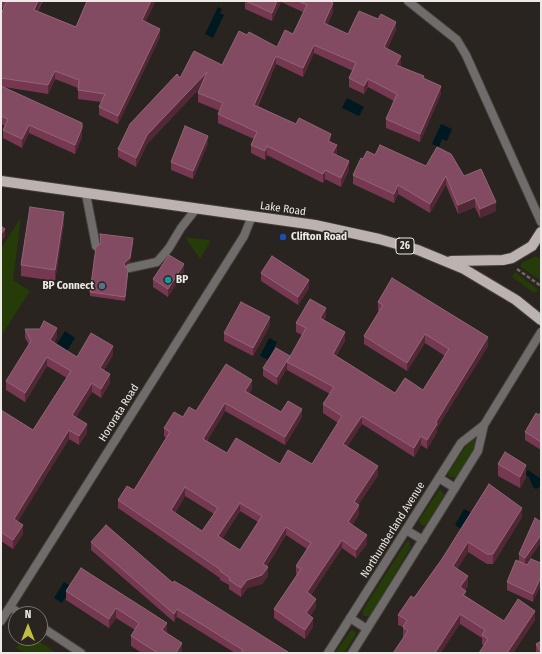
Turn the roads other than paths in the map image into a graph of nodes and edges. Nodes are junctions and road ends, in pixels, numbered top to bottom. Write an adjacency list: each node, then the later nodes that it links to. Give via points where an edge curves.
1 (408, 1): 6 (street, via 457,40)
2 (1, 182): 3 (main road, Lake Road / 26)
3 (86, 194): 4 (main road, Lake Road / 26); 8 (street)
4 (196, 209): 5 (main road, Lake Road / 26); 10 (street, via 156,262)
5 (252, 216): 9 (main road, Lake Road / 26, via 350,231); 18 (street, Hororata Road, via 246,234)
6 (541, 222)
7 (541, 232): 9 (main road, via 532,246 512,258)
8 (96, 246)
9 (447, 261): 11 (main road, Lake Road / 26, via 489,282)
10 (129, 268)
11 (541, 320)
12 (541, 332): 13 (street, Northumberland Avenue)
13 (484, 425): 14 (street, Northumberland Avenue, via 461,443); 15 (street, Northumberland Avenue, via 478,451)
14 (438, 478): 15 (street); 16 (street, Northumberland Avenue)
15 (455, 488): 17 (street, Northumberland Avenue)
16 (406, 530): 17 (street); 20 (street, Northumberland Avenue)
17 (423, 540): 22 (street, Northumberland Avenue)
18 (11, 606)
19 (8, 610): 21 (street, Hororata Road)
20 (350, 618): 22 (street); 25 (street, Northumberland Avenue)
21 (1, 621)
22 (366, 629): 26 (street, Northumberland Avenue)
23 (48, 631): 24 (street)
24 (81, 653)
25 (328, 653)
26 (352, 653)

